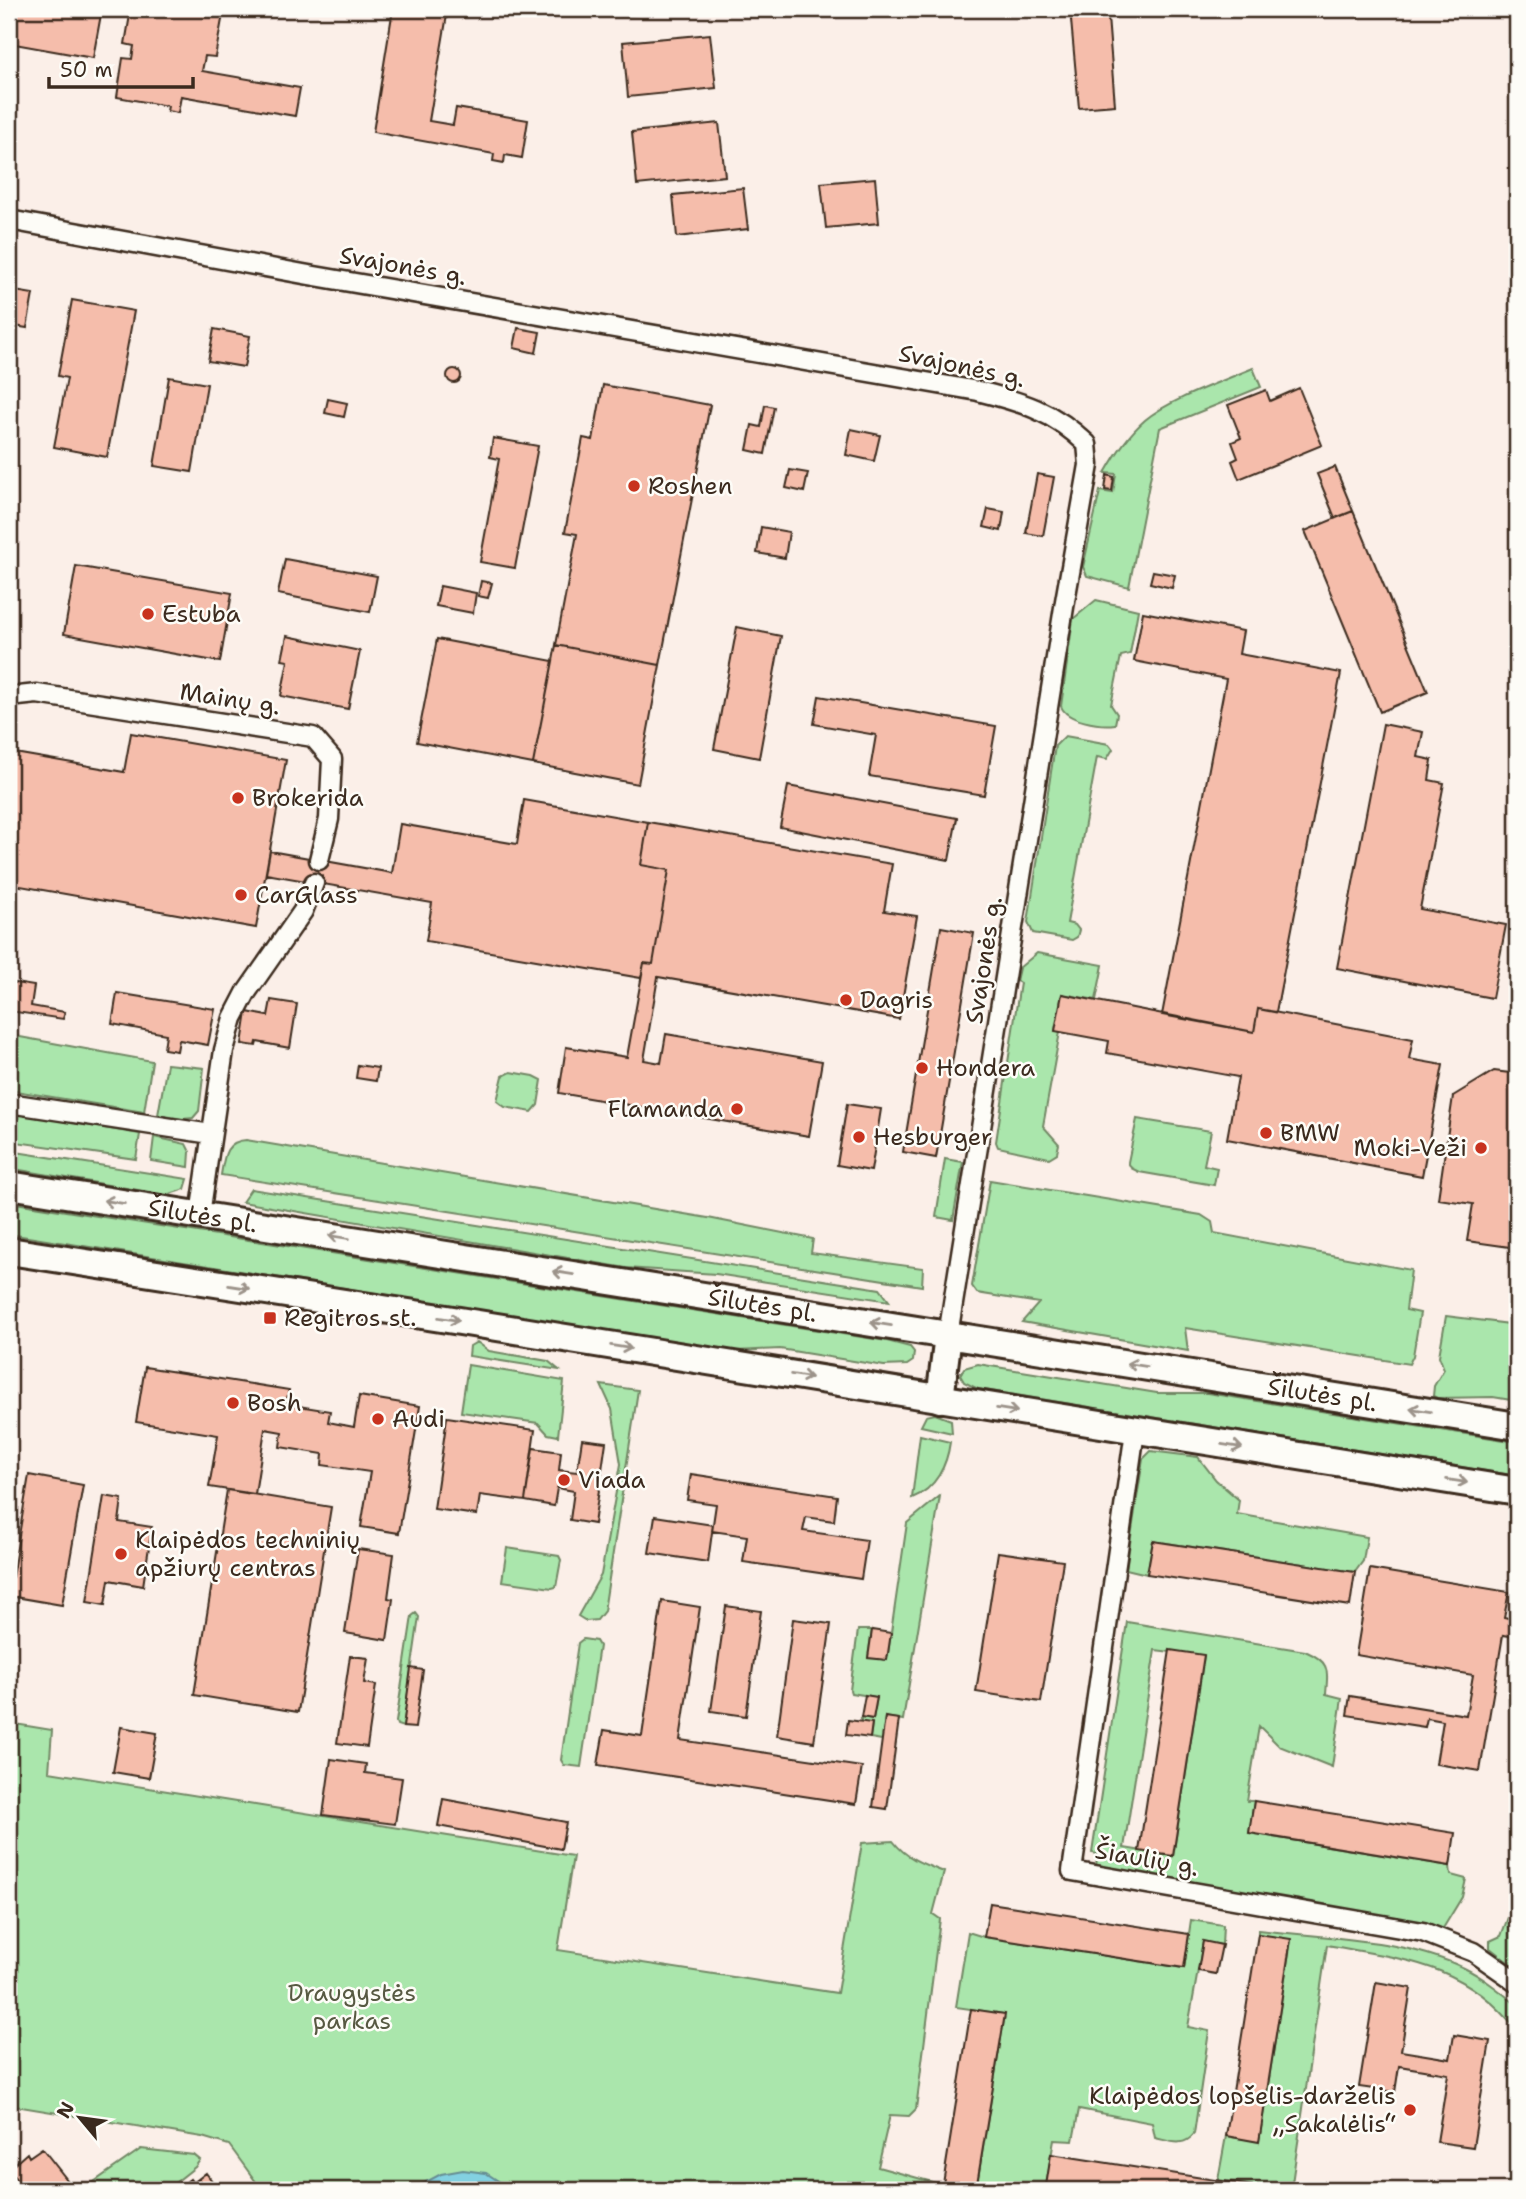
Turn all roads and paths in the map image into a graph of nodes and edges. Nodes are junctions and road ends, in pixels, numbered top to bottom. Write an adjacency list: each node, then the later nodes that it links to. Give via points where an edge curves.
1 (9, 220): 10 (street, Svajonės g., via 978,391 1039,409 1087,444 1089,465)
2 (9, 696): 3 (street, Mainų g., via 37,694 313,737 332,759 329,819)
3 (319, 860)
4 (314, 883): 6 (street, via 303,911 233,1018)
5 (9, 1102): 6 (street)
6 (211, 1134): 8 (street)
7 (9, 1185): 8 (main road, Šilutės pl., one-way to 7)
8 (200, 1215): 10 (main road, Šilutės pl., one-way to 8)
9 (9, 1251): 11 (main road, one-way to 11)
10 (948, 1335): 11 (main road); 12 (main road, Šilutės pl., one-way to 10)
11 (940, 1399): 13 (main road, one-way to 13)
12 (1517, 1426)
13 (1135, 1431): 14 (main road, one-way to 14); 15 (street, Šiaulių g., via 1072,1871 1423,1932 1474,1952)
14 (1517, 1491)
15 (1517, 1982)

